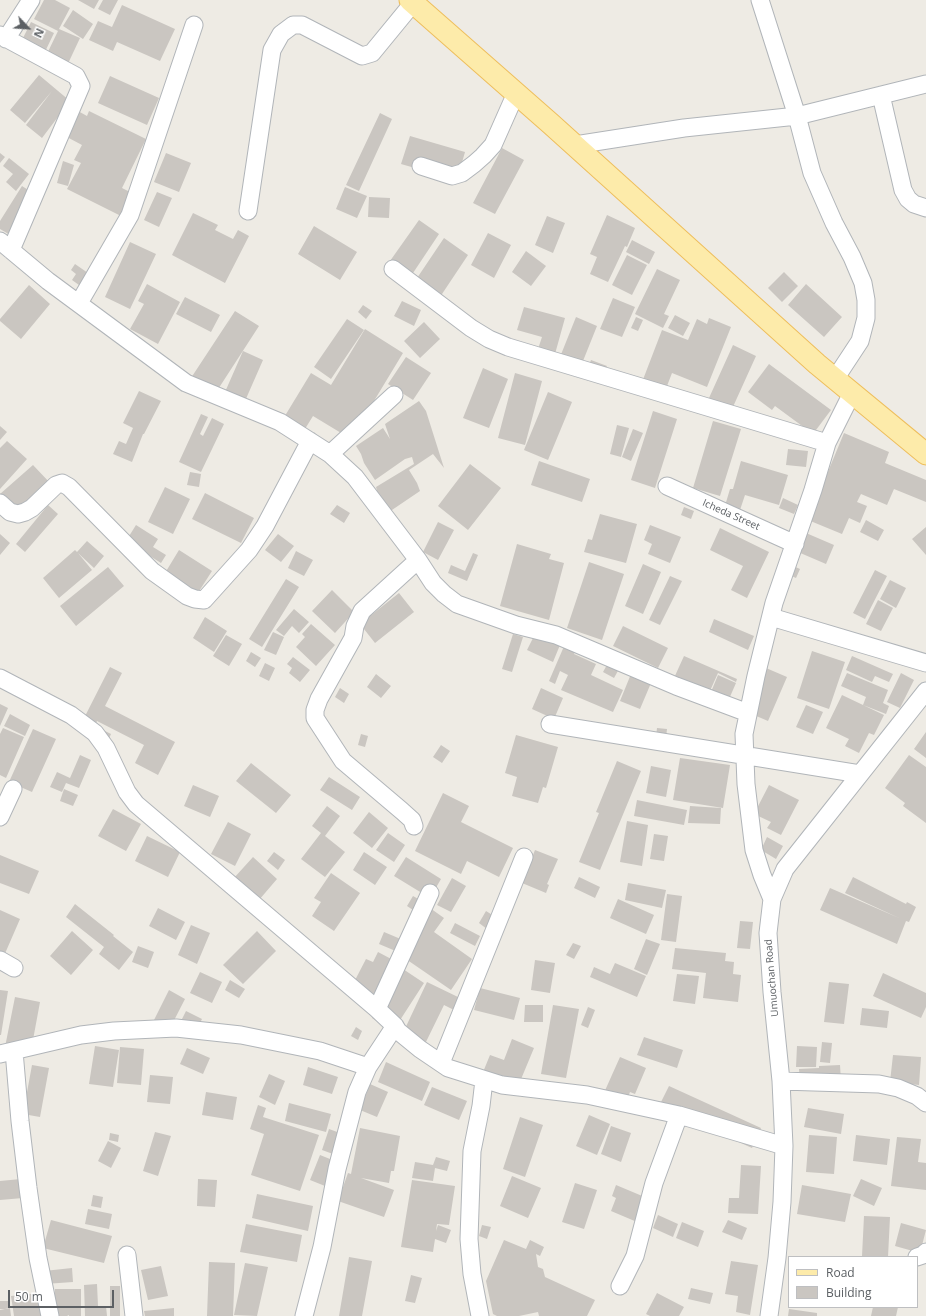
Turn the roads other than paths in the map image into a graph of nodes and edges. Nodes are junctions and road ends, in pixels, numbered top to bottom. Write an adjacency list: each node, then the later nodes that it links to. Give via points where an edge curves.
1 (31, 0): 5 (street)
2 (760, 0): 9 (street)
3 (411, 1): 7 (main road); 13 (street, via 372,53 362,56 302,25 292,25 281,34 272,50)
4 (194, 25): 16 (street, via 130,215)
5 (3, 37): 14 (street, via 76,76 81,86)
6 (926, 84): 8 (street)
7 (516, 93): 10 (main road); 11 (street, via 493,145 474,164 462,173 452,176)
8 (881, 95): 9 (street); 12 (street, via 903,190 914,204)
9 (796, 116): 10 (street, via 684,128); 17 (street, via 812,173 852,257 863,283 866,300 866,318 860,341)
10 (575, 145): 17 (main road)
11 (421, 166)
12 (926, 208)
13 (248, 211)
14 (6, 246): 16 (street)
15 (393, 269): 21 (street, via 471,328 508,347)
16 (79, 303): 20 (street, via 186,383 280,422)
17 (835, 379): 18 (main road)
18 (852, 393): 21 (street); 23 (main road)
19 (394, 395): 22 (street)
20 (310, 441): 22 (street); 25 (street, via 249,550 204,600 186,596 152,571 62,482 25,512 10,512)
21 (827, 443): 26 (street)
22 (330, 454): 27 (street, via 355,478)
23 (926, 454)
24 (667, 486): 26 (street, Icheda Street)
25 (0, 503)
26 (795, 544): 28 (street)
27 (418, 560): 32 (street, via 433,582 458,604 516,625 556,635 676,686); 38 (street, via 362,611 353,638 315,710 315,718 343,761 412,820)
28 (771, 617): 29 (street); 32 (street)
29 (926, 663)
30 (0, 678): 42 (street, via 71,715 95,732 136,804)
31 (926, 691): 35 (street, Umuochan Road)
32 (748, 713): 34 (street)
33 (550, 724): 34 (street)
34 (744, 755): 35 (street); 41 (street, via 754,850)
35 (860, 774): 41 (street, Umuochan Road, via 785,869)
36 (13, 789): 37 (street)
37 (0, 817)
38 (414, 826)
39 (524, 857): 45 (street)
40 (430, 893): 42 (street)
41 (772, 899): 48 (street, Umuochan Road, via 768,933)
42 (377, 1009): 43 (street)
43 (395, 1026): 45 (street, via 420,1049); 46 (street)
44 (7, 1052): 46 (street, via 81,1034 176,1028 241,1035 320,1051); 55 (street, via 20,1121 38,1258)
45 (441, 1063): 47 (street, via 448,1068)
46 (368, 1067): 57 (street, via 357,1092 337,1169 322,1248)
47 (484, 1080): 50 (street, via 502,1085 587,1095); 58 (street, via 472,1151 469,1239)
48 (782, 1081): 49 (street, via 879,1084 898,1088); 51 (street, Umuochan Road)
49 (926, 1103)
50 (679, 1116): 51 (street); 54 (street, via 654,1183 635,1256)
51 (784, 1146): 53 (street, Umuochan Road)
52 (127, 1255): 56 (street)
53 (783, 1258): 59 (street, Umuochan Road)
54 (620, 1286)
55 (50, 1316)
56 (134, 1316)
57 (304, 1316)
58 (480, 1316)
59 (769, 1316)

